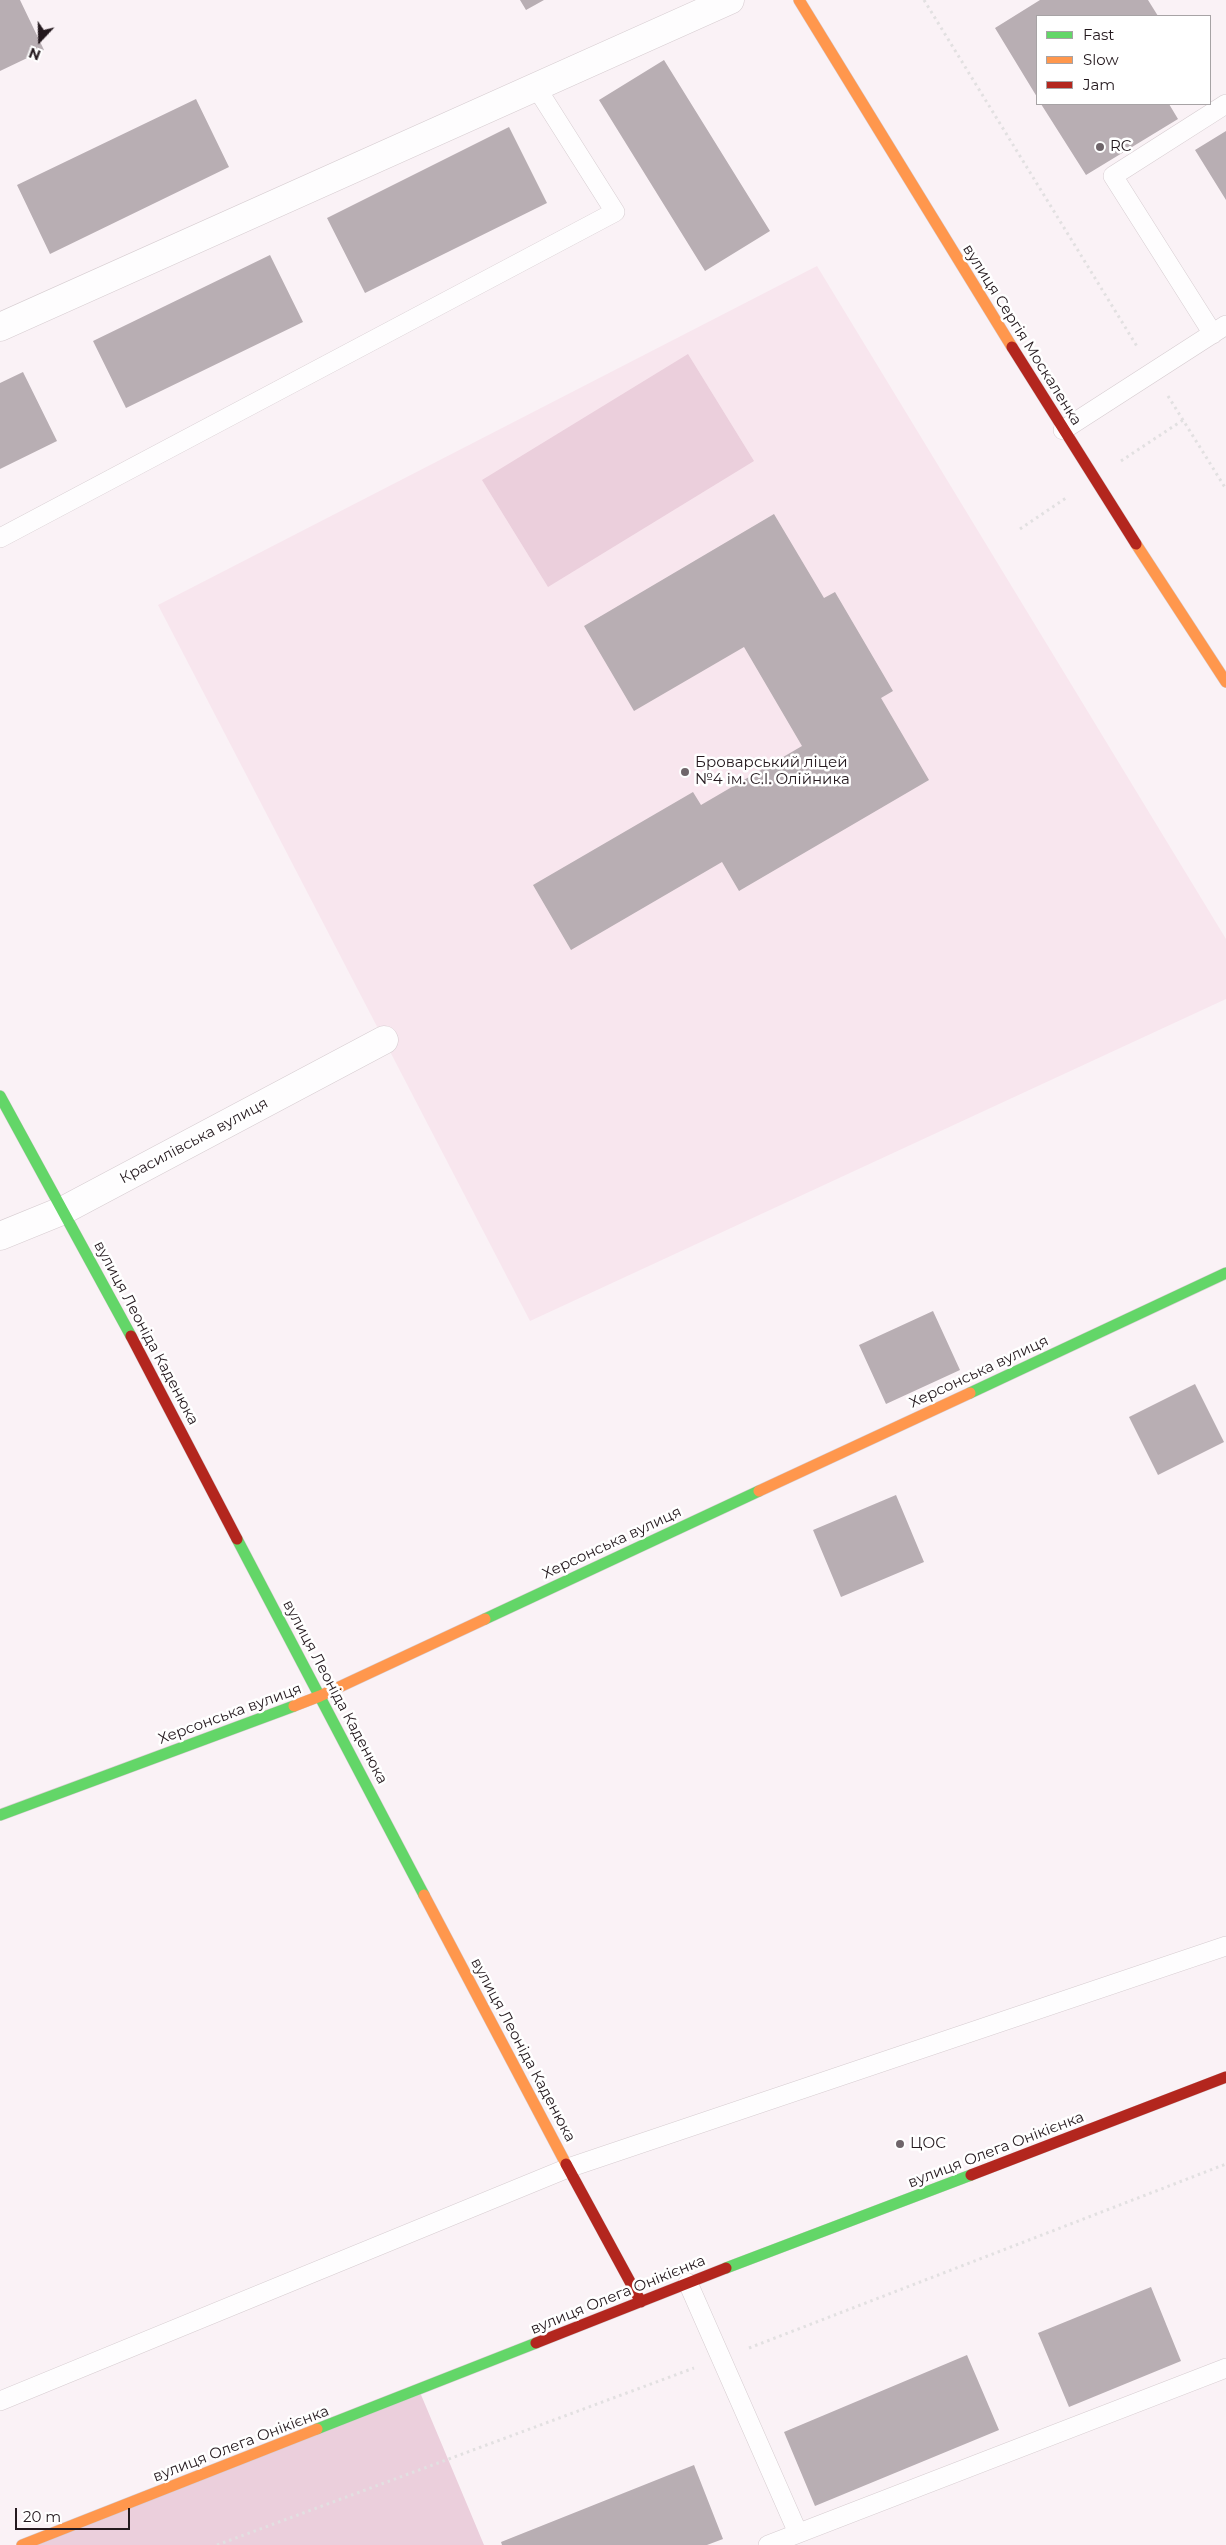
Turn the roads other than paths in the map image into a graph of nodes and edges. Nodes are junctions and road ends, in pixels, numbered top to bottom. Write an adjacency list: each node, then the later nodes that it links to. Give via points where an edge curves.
1 (730, 0): 3 (street)
2 (799, 0): 7 (street, вулиця Сергія Москаленка)
3 (536, 87): 5 (street); 8 (lane, via 616,212)
4 (1226, 104): 6 (lane, via 1113,176)
5 (0, 327)
6 (1219, 330): 7 (lane)
7 (1063, 430): 9 (street, вулиця Сергія Москаленка)
8 (0, 538)
9 (1226, 682)
10 (384, 1040): 12 (street, Красилівська вулиця)
11 (0, 1096): 12 (street, вулиця Леоніда Каденюка)
12 (64, 1210): 13 (street, Красилівська вулиця); 15 (street, вулиця Леоніда Каденюка)
13 (0, 1236)
14 (1226, 1273): 15 (street, Херсонська вулиця)
15 (320, 1696): 16 (street, Херсонська вулиця); 19 (street, вулиця Леоніда Каденюка)
16 (0, 1815)
17 (1226, 1946): 19 (lane)
18 (1226, 2078): 20 (street, вулиця Олега Онікієнка)
19 (568, 2168): 21 (street, вулиця Леоніда Каденюка); 23 (lane)
20 (688, 2283): 21 (street, вулиця Олега Онікієнка); 24 (lane)
21 (641, 2302): 25 (street, вулиця Олега Онікієнка)
22 (1226, 2368): 24 (lane)
23 (0, 2401)
24 (798, 2533): 26 (lane)
25 (22, 2545)
26 (768, 2545)

